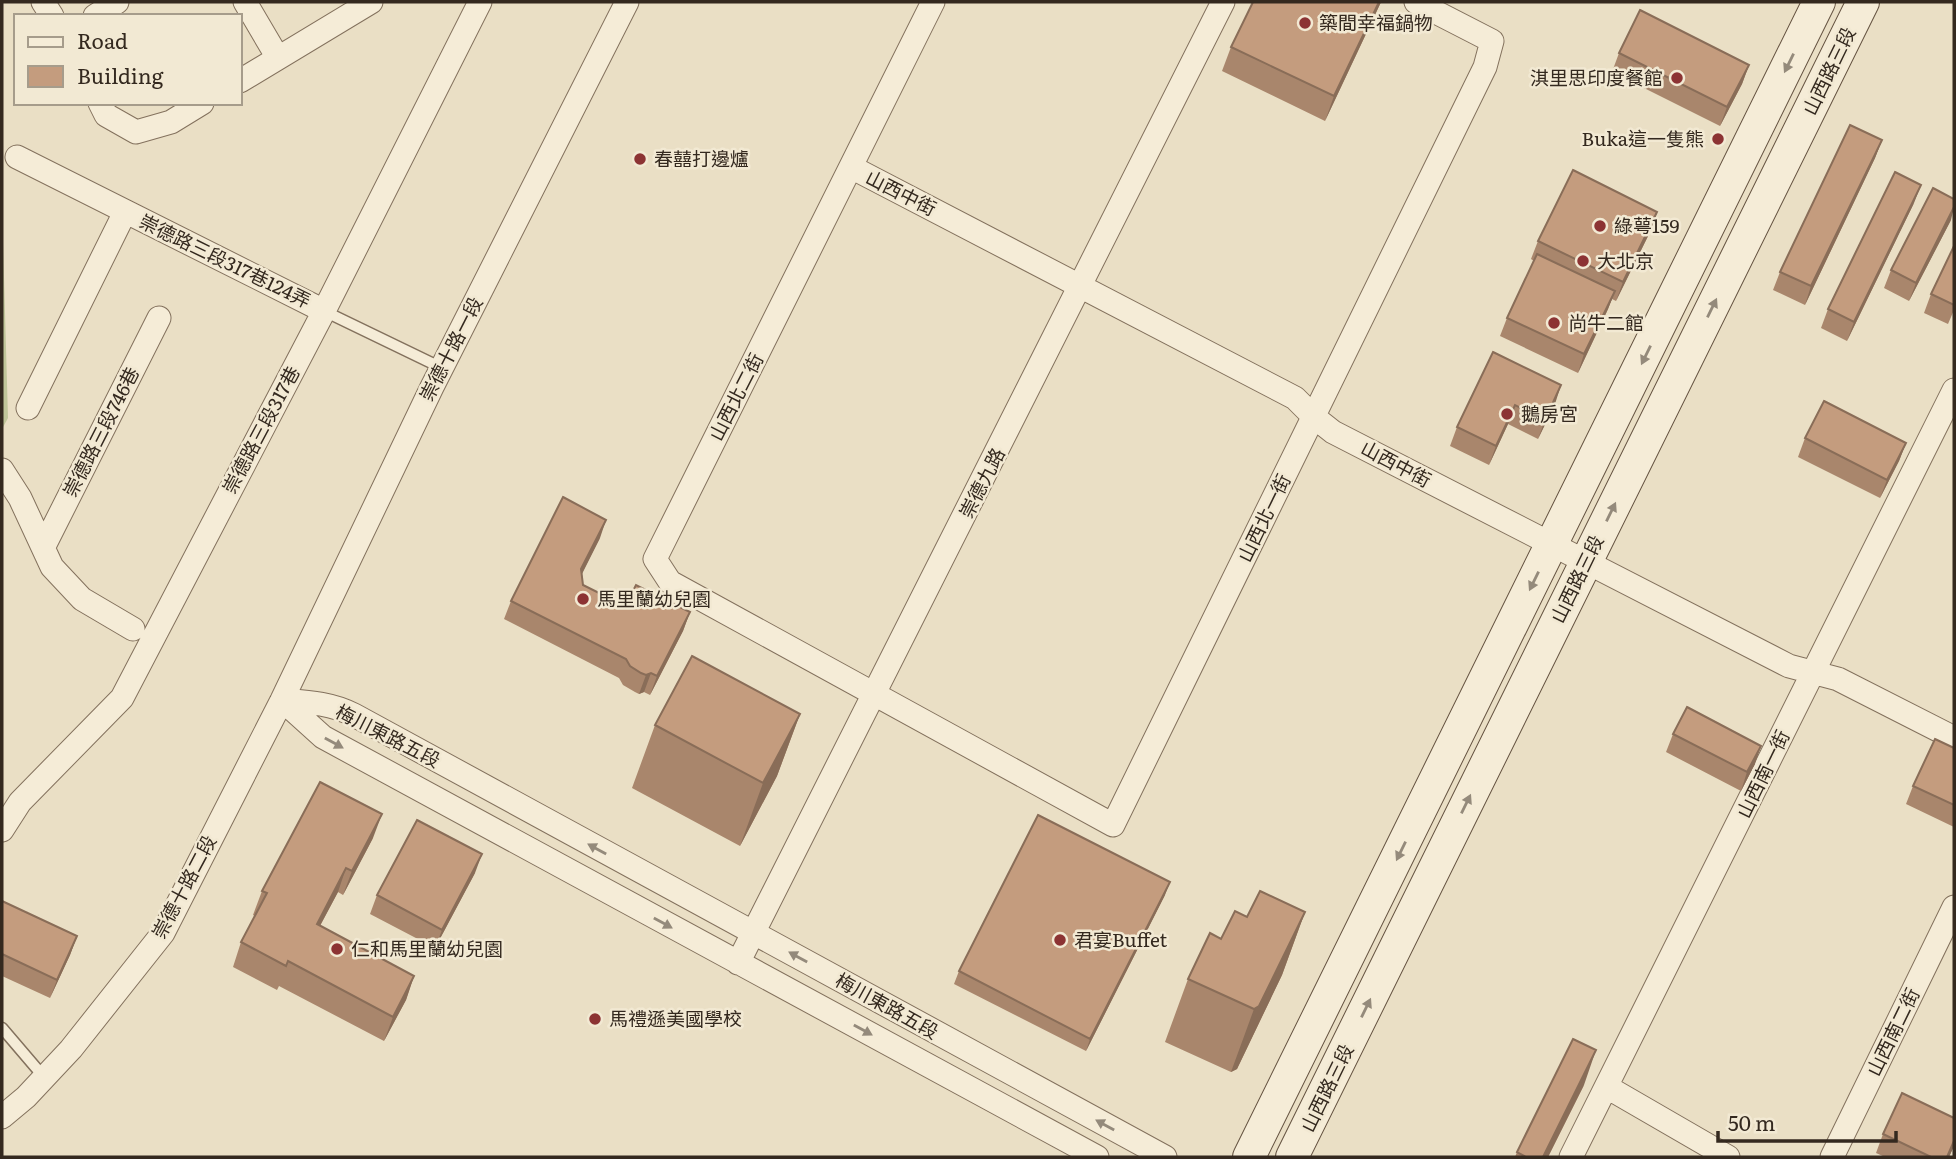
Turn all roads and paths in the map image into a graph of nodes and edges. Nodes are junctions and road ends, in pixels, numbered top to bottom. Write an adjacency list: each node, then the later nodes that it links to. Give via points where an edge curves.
1 (117, 2): 11 (street)
2 (245, 2): 12 (street)
3 (371, 2): 12 (street)
4 (480, 2): 20 (street, 崇德路三段317巷)
5 (627, 2): 22 (street, 崇德十路一段)
6 (933, 2): 17 (street, 山西北二街)
7 (1223, 2): 19 (street, 崇德九路)
8 (1416, 2): 25 (street, 山西北一街, via 1492,41 1485,67)
9 (1819, 2): 27 (street, 山西路三段, one-way to 27)
10 (1863, 2): 29 (street, 山西路三段, one-way to 10)
11 (98, 14)
12 (278, 58): 13 (street)
13 (242, 79)
14 (101, 105): 15 (street, via 106,115 136,132 171,122)
15 (199, 105)
16 (17, 157): 18 (street, 崇德路三段317巷124弄)
17 (851, 167): 19 (street, 山西中街); 32 (street, 山西北二街, via 655,559 670,582)
18 (125, 212): 20 (street, 崇德路三段317巷124弄); 24 (street, 崇德路三段317巷124弄)
19 (1082, 286): 25 (street, 山西中街, via 1294,398); 32 (street, 崇德九路)
20 (324, 311): 22 (lane); 35 (street, 崇德路三段317巷, via 122,698 20,802)
21 (159, 318): 28 (street, 崇德路三段746巷)
22 (442, 368): 33 (street, 崇德十路一段)
23 (1954, 390): 31 (street, 山西南一街)
24 (28, 408)
25 (1314, 417): 27 (street, 山西中街, via 1333,432); 32 (street, 山西北一街, via 1113,825)
26 (2, 470): 28 (street)
27 (1552, 544): 29 (street, 山西中街); 45 (street, 山西路三段, one-way to 45)
28 (44, 546): 30 (street, via 52,567 82,599)
29 (1587, 562): 31 (street, 山西中街); 46 (street, 山西路三段, one-way to 29)
30 (133, 629)
31 (1813, 674): 34 (street, 山西中街, via 1838,679); 41 (street, 山西南一街)
32 (874, 694): 37 (street, 崇德九路)
33 (282, 700): 37 (street, 梅川東路五段, one-way to 33, via 338,707); 38 (street, 梅川東路五段, one-way to 38, via 323,737); 40 (street, 崇德十路二段, via 163,933 71,1049)
34 (1954, 738)
35 (2, 830)
36 (1954, 907): 49 (street, 山西南二街)
37 (753, 933): 38 (street, 崇德九路); 44 (street, 梅川東路五段, one-way to 37)
38 (738, 963): 43 (street, 梅川東路五段, one-way to 43)
39 (2, 1028): 40 (lane)
40 (43, 1076): 42 (street, 崇德十路二段)
41 (1607, 1087): 47 (street, 山西南一街); 48 (street)
42 (2, 1117)
43 (1097, 1157)
44 (1165, 1157)
45 (1249, 1157)
46 (1292, 1157)
47 (1571, 1157)
48 (1728, 1157)
49 (1832, 1157)

